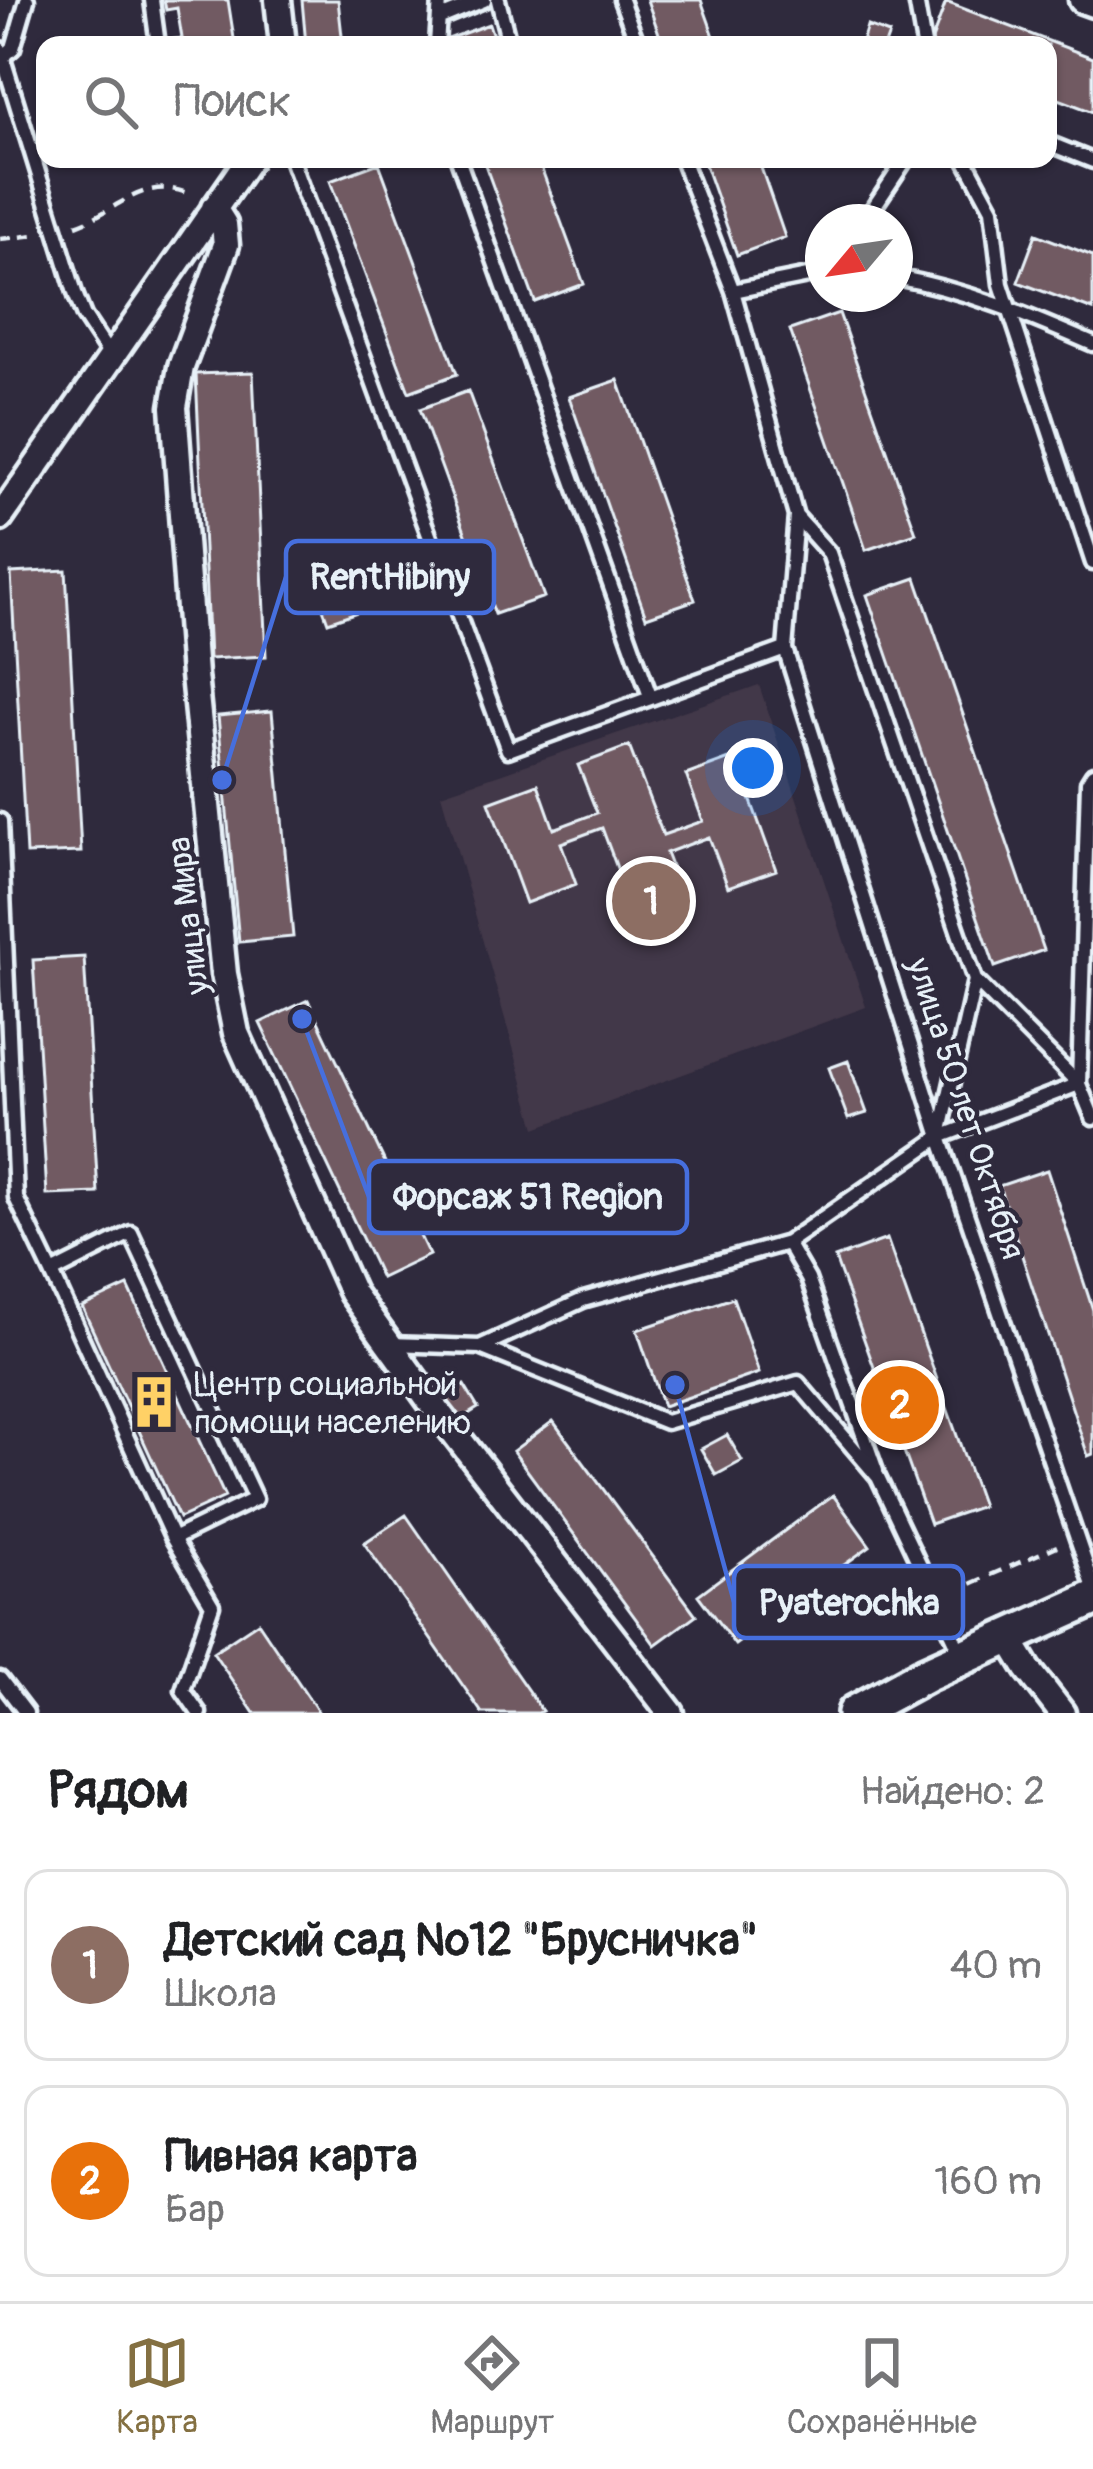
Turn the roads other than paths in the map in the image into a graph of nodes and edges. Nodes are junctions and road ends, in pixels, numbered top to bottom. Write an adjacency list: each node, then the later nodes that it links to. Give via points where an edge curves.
1 (27, 0): 18 (lane, via 13,47)
2 (152, 0): 12 (lane)
3 (278, 0): 13 (street)
4 (440, 0): 11 (lane)
5 (484, 0): 11 (lane)
6 (498, 0): 15 (lane)
7 (621, 0): 16 (lane)
8 (916, 0): 17 (lane)
9 (1082, 0): 10 (street)
10 (1093, 4)
11 (440, 18): 14 (lane)
12 (157, 36)
13 (283, 36)
14 (437, 36)
15 (507, 36)
16 (635, 36)
17 (922, 36)
18 (1, 53): 34 (lane, via 84,316)
19 (1057, 146): 20 (lane)
20 (1093, 160)
21 (243, 168): 28 (street)
22 (294, 168): 40 (lane, via 508,749)
23 (461, 168): 40 (lane)
24 (686, 168): 31 (lane, улица 50 лет Октября)
25 (900, 168): 27 (lane)
26 (970, 168): 32 (lane, via 992,209)
27 (876, 204)
28 (214, 208): 34 (street); 49 (street, улица Мира, via 226,245 174,407 224,974 245,1055 352,1293)
29 (805, 277): 31 (lane)
30 (913, 280): 32 (lane)
31 (734, 291): 35 (lane, улица 50 лет Октября)
32 (1008, 307): 33 (lane); 37 (lane)
33 (1093, 344)
34 (112, 358): 36 (street)
35 (796, 516): 39 (lane, улица 50 лет Октября); 43 (lane, via 829,553)
36 (0, 518)
37 (1089, 539): 38 (lane)
38 (1093, 563)
39 (784, 649): 40 (lane); 46 (lane, улица 50 лет Октября)
40 (650, 696)
41 (1093, 774): 44 (lane)
42 (0, 821): 48 (lane, via 16,1198)
43 (975, 980): 44 (lane); 46 (lane)
44 (1079, 1084): 45 (lane); 46 (lane)
45 (1093, 1118)
46 (940, 1136): 47 (lane); 53 (lane, улица 50 лет Октября)
47 (787, 1243): 50 (lane, via 583,1300); 51 (lane, via 808,1279)
48 (52, 1273): 52 (lane); 52 (lane, via 131,1234 255,1498)
49 (389, 1344): 50 (lane); 60 (street, улица Мира)
50 (480, 1347): 51 (lane, via 666,1422 798,1383)
51 (878, 1478): 56 (lane)
52 (173, 1539): 59 (lane, via 212,1604 183,1690)
53 (1093, 1585)
54 (1093, 1599): 55 (street)
55 (1008, 1636): 56 (street); 62 (street)
56 (963, 1657): 61 (street)
57 (0, 1679): 58 (lane)
58 (26, 1713)
59 (200, 1713)
60 (671, 1713)
61 (855, 1713)
62 (1062, 1713)

